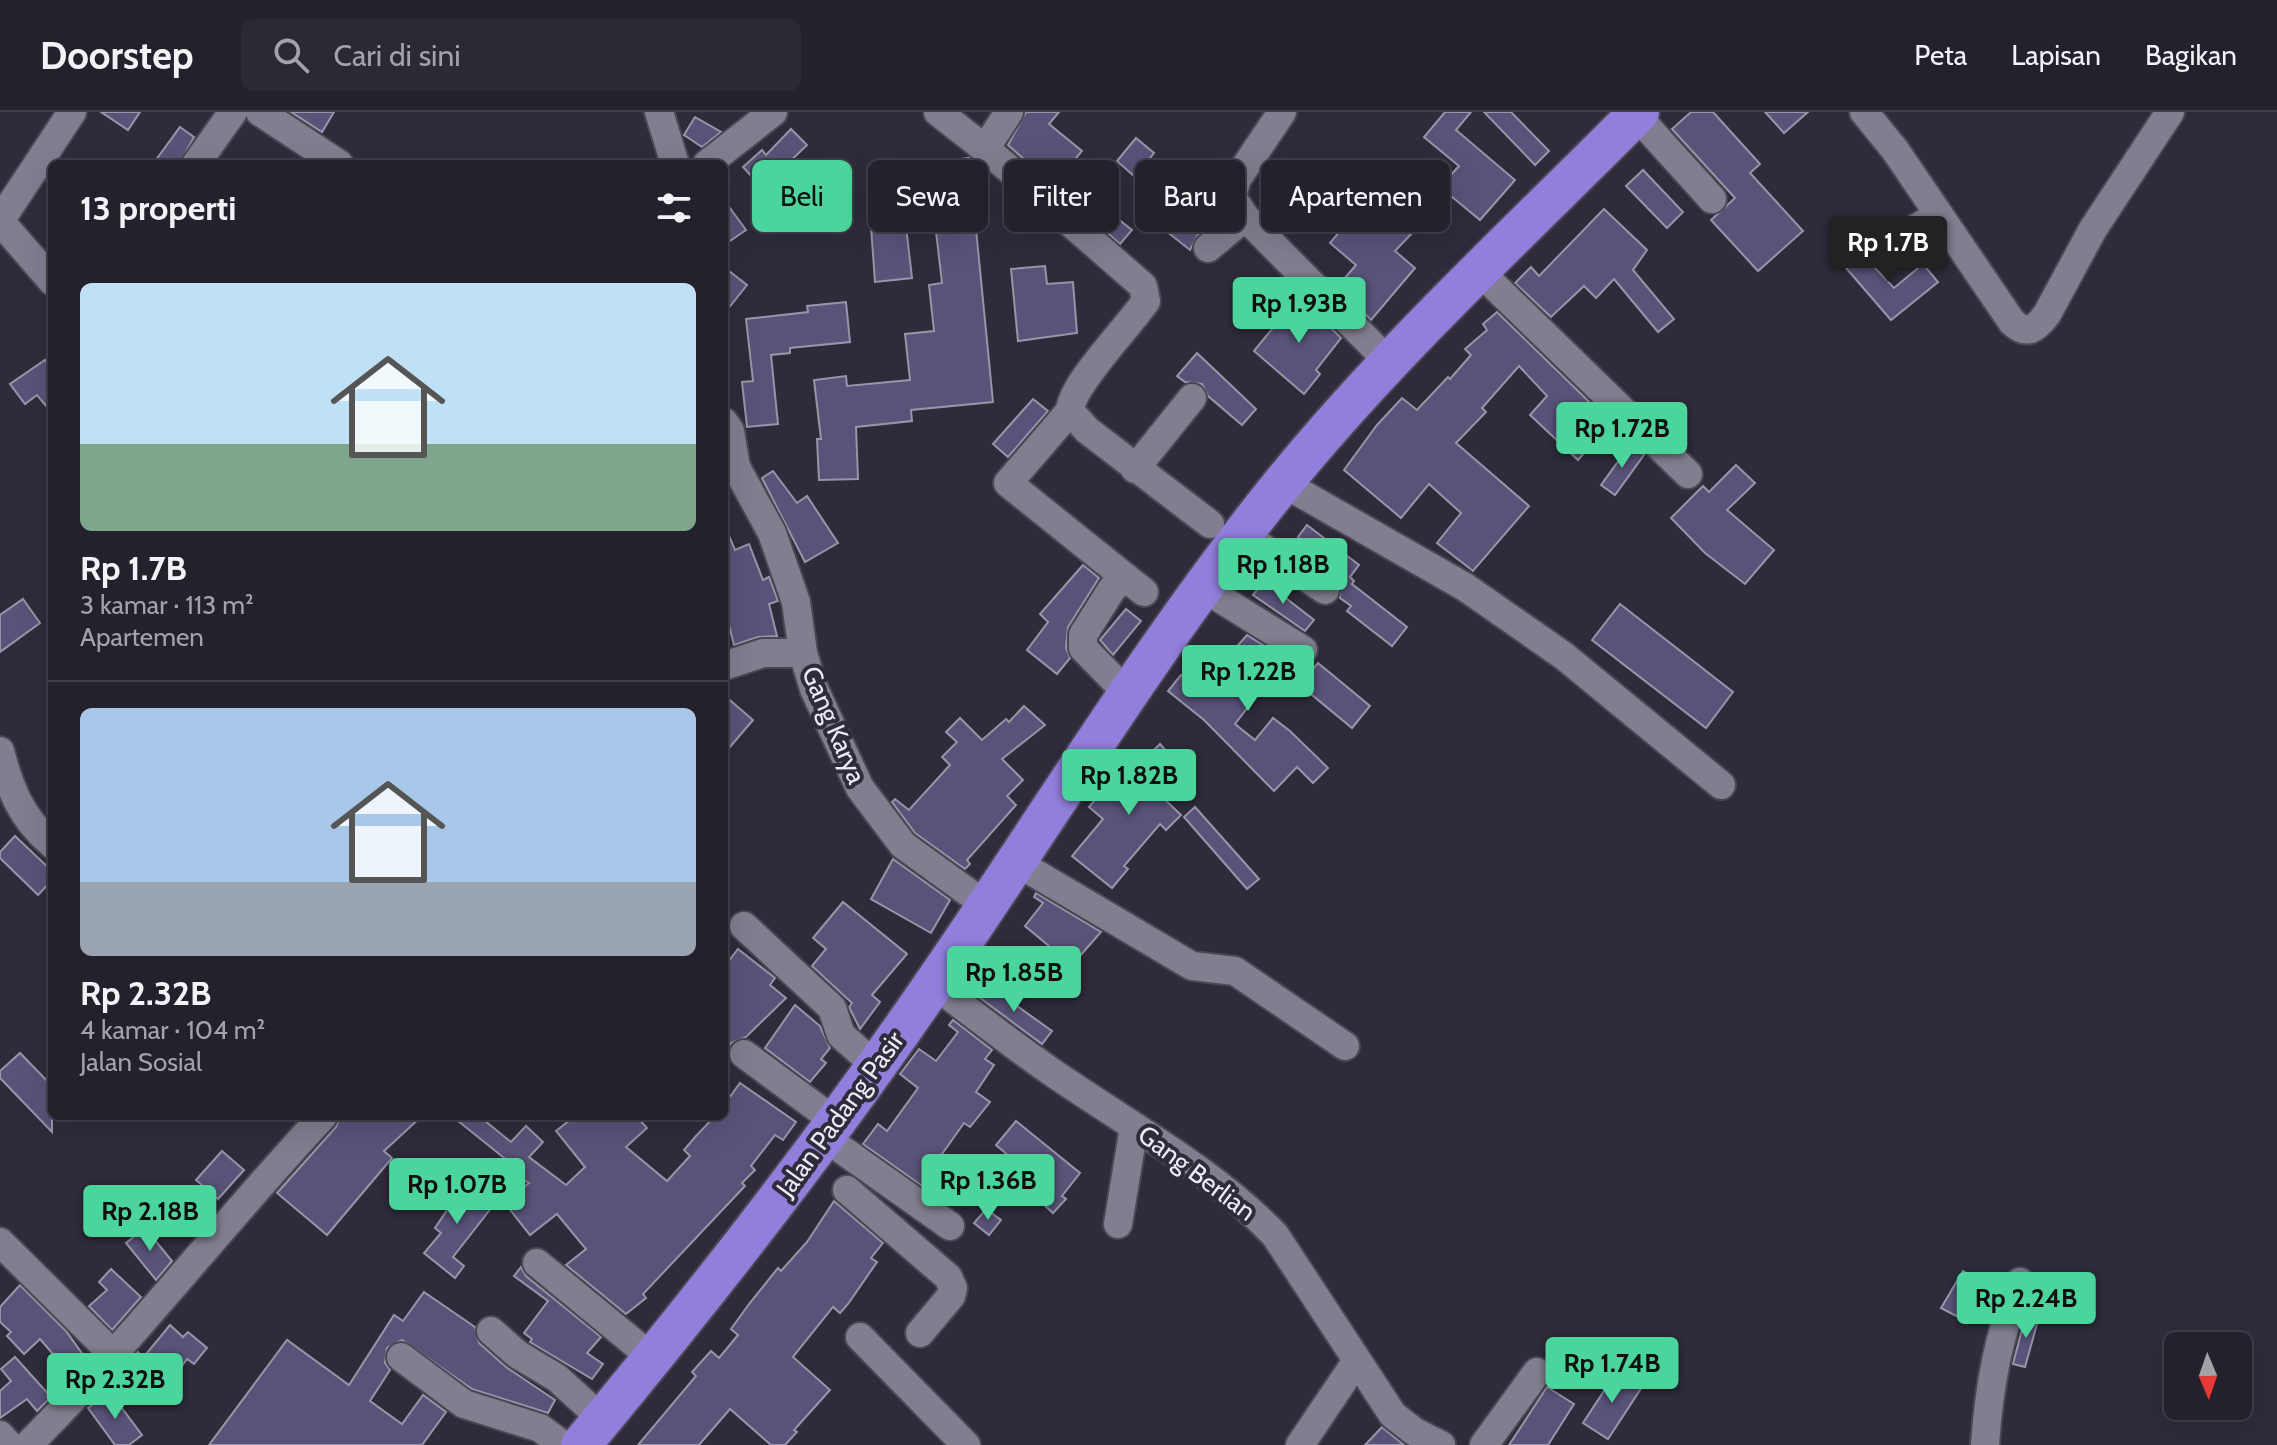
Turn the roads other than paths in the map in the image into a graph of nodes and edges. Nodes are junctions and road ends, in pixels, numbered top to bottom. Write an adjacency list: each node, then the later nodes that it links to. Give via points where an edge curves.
1 (72, 112): 21 (street)
2 (233, 112): 13 (street)
3 (260, 112): 14 (street)
4 (659, 112): 15 (street)
5 (773, 112): 16 (street)
6 (938, 112): 12 (street)
7 (1009, 112): 12 (street)
8 (1282, 112): 17 (street)
9 (1864, 112): 19 (street)
10 (2170, 112): 19 (street, via 2034,330 2012,322)
11 (1637, 114): 18 (street); 25 (highway, Jalan Padang Pasir)
12 (985, 149): 29 (street, via 1146,292 1146,301 1089,373 1070,402)
13 (199, 160)
14 (333, 160)
15 (674, 160)
16 (712, 160)
17 (1245, 168)
18 (1712, 199)
19 (1939, 215): 24 (street)
20 (1245, 216): 27 (street)
21 (0, 221): 26 (street)
22 (1223, 232): 23 (street)
23 (1208, 248)
24 (1880, 249)
25 (1480, 272): 27 (highway, Jalan Padang Pasir); 33 (street)
26 (48, 278)
27 (1388, 361): 34 (highway, Jalan Padang Pasir)
28 (1192, 398): 31 (street)
29 (1070, 411): 31 (street); 36 (street, via 1008,483)
30 (728, 428): 32 (street, Gang Karya)
31 (1135, 469): 35 (street)
32 (730, 470): 41 (street, Gang Karya, via 769,525 791,583)
33 (1688, 474)
34 (1283, 483): 35 (highway, Jalan Padang Pasir); 46 (street, via 1476,594 1564,656)
35 (1227, 534): 37 (highway, Jalan Padang Pasir); 38 (street)
36 (1140, 589): 39 (street); 43 (street, via 1112,589 1083,635 1083,648)
37 (1205, 589): 39 (highway, Jalan Padang Pasir); 40 (street)
38 (1325, 590)
39 (1177, 629): 43 (highway, Jalan Padang Pasir)
40 (1303, 650)
41 (803, 653): 42 (street, via 763,653); 49 (street, Gang Karya, via 831,731 871,808 903,845)
42 (728, 665)
43 (1129, 695): 48 (highway, Jalan Padang Pasir)
44 (0, 752): 45 (street)
45 (4, 782): 47 (street, via 30,826)
46 (1721, 785)
47 (47, 832)
48 (1016, 862): 49 (highway, Jalan Padang Pasir); 52 (street, via 1192,966 1235,971)
49 (987, 906): 51 (highway, Jalan Padang Pasir)
50 (744, 926): 54 (street, via 832,1008 841,1035)
51 (934, 984): 54 (highway, Jalan Padang Pasir); 56 (street, Gang Berlian)
52 (1345, 1046)
53 (744, 1054): 57 (street)
54 (876, 1066): 57 (highway, Jalan Padang Pasir)
55 (319, 1120): 66 (street, via 220,1227)
56 (1134, 1127): 58 (street); 69 (street, Gang Berlian, via 1226,1188 1275,1235)
57 (831, 1158): 59 (street); 64 (street, via 948,1277 951,1296); 67 (highway, Jalan Padang Pasir)
58 (1118, 1224)
59 (950, 1226)
60 (0, 1242): 66 (street)
61 (543, 1258): 67 (street, via 579,1284 572,1292)
62 (2020, 1282): 80 (street, via 2001,1328)
63 (491, 1331): 71 (street, via 557,1378)
64 (920, 1333)
65 (860, 1337): 76 (street)
66 (115, 1356): 74 (street)
67 (650, 1356): 71 (highway, Jalan Padang Pasir)
68 (401, 1357): 75 (street, via 464,1404 540,1428)
69 (1356, 1362): 77 (street); 78 (street, Gang Berlian, via 1393,1415)
70 (1537, 1372): 79 (street)
71 (591, 1432)
72 (0, 1435): 73 (street)
73 (9, 1445)
74 (28, 1445)
75 (563, 1445)
76 (966, 1445)
77 (1300, 1445)
78 (1441, 1445)
79 (1484, 1445)
80 (1985, 1445)

